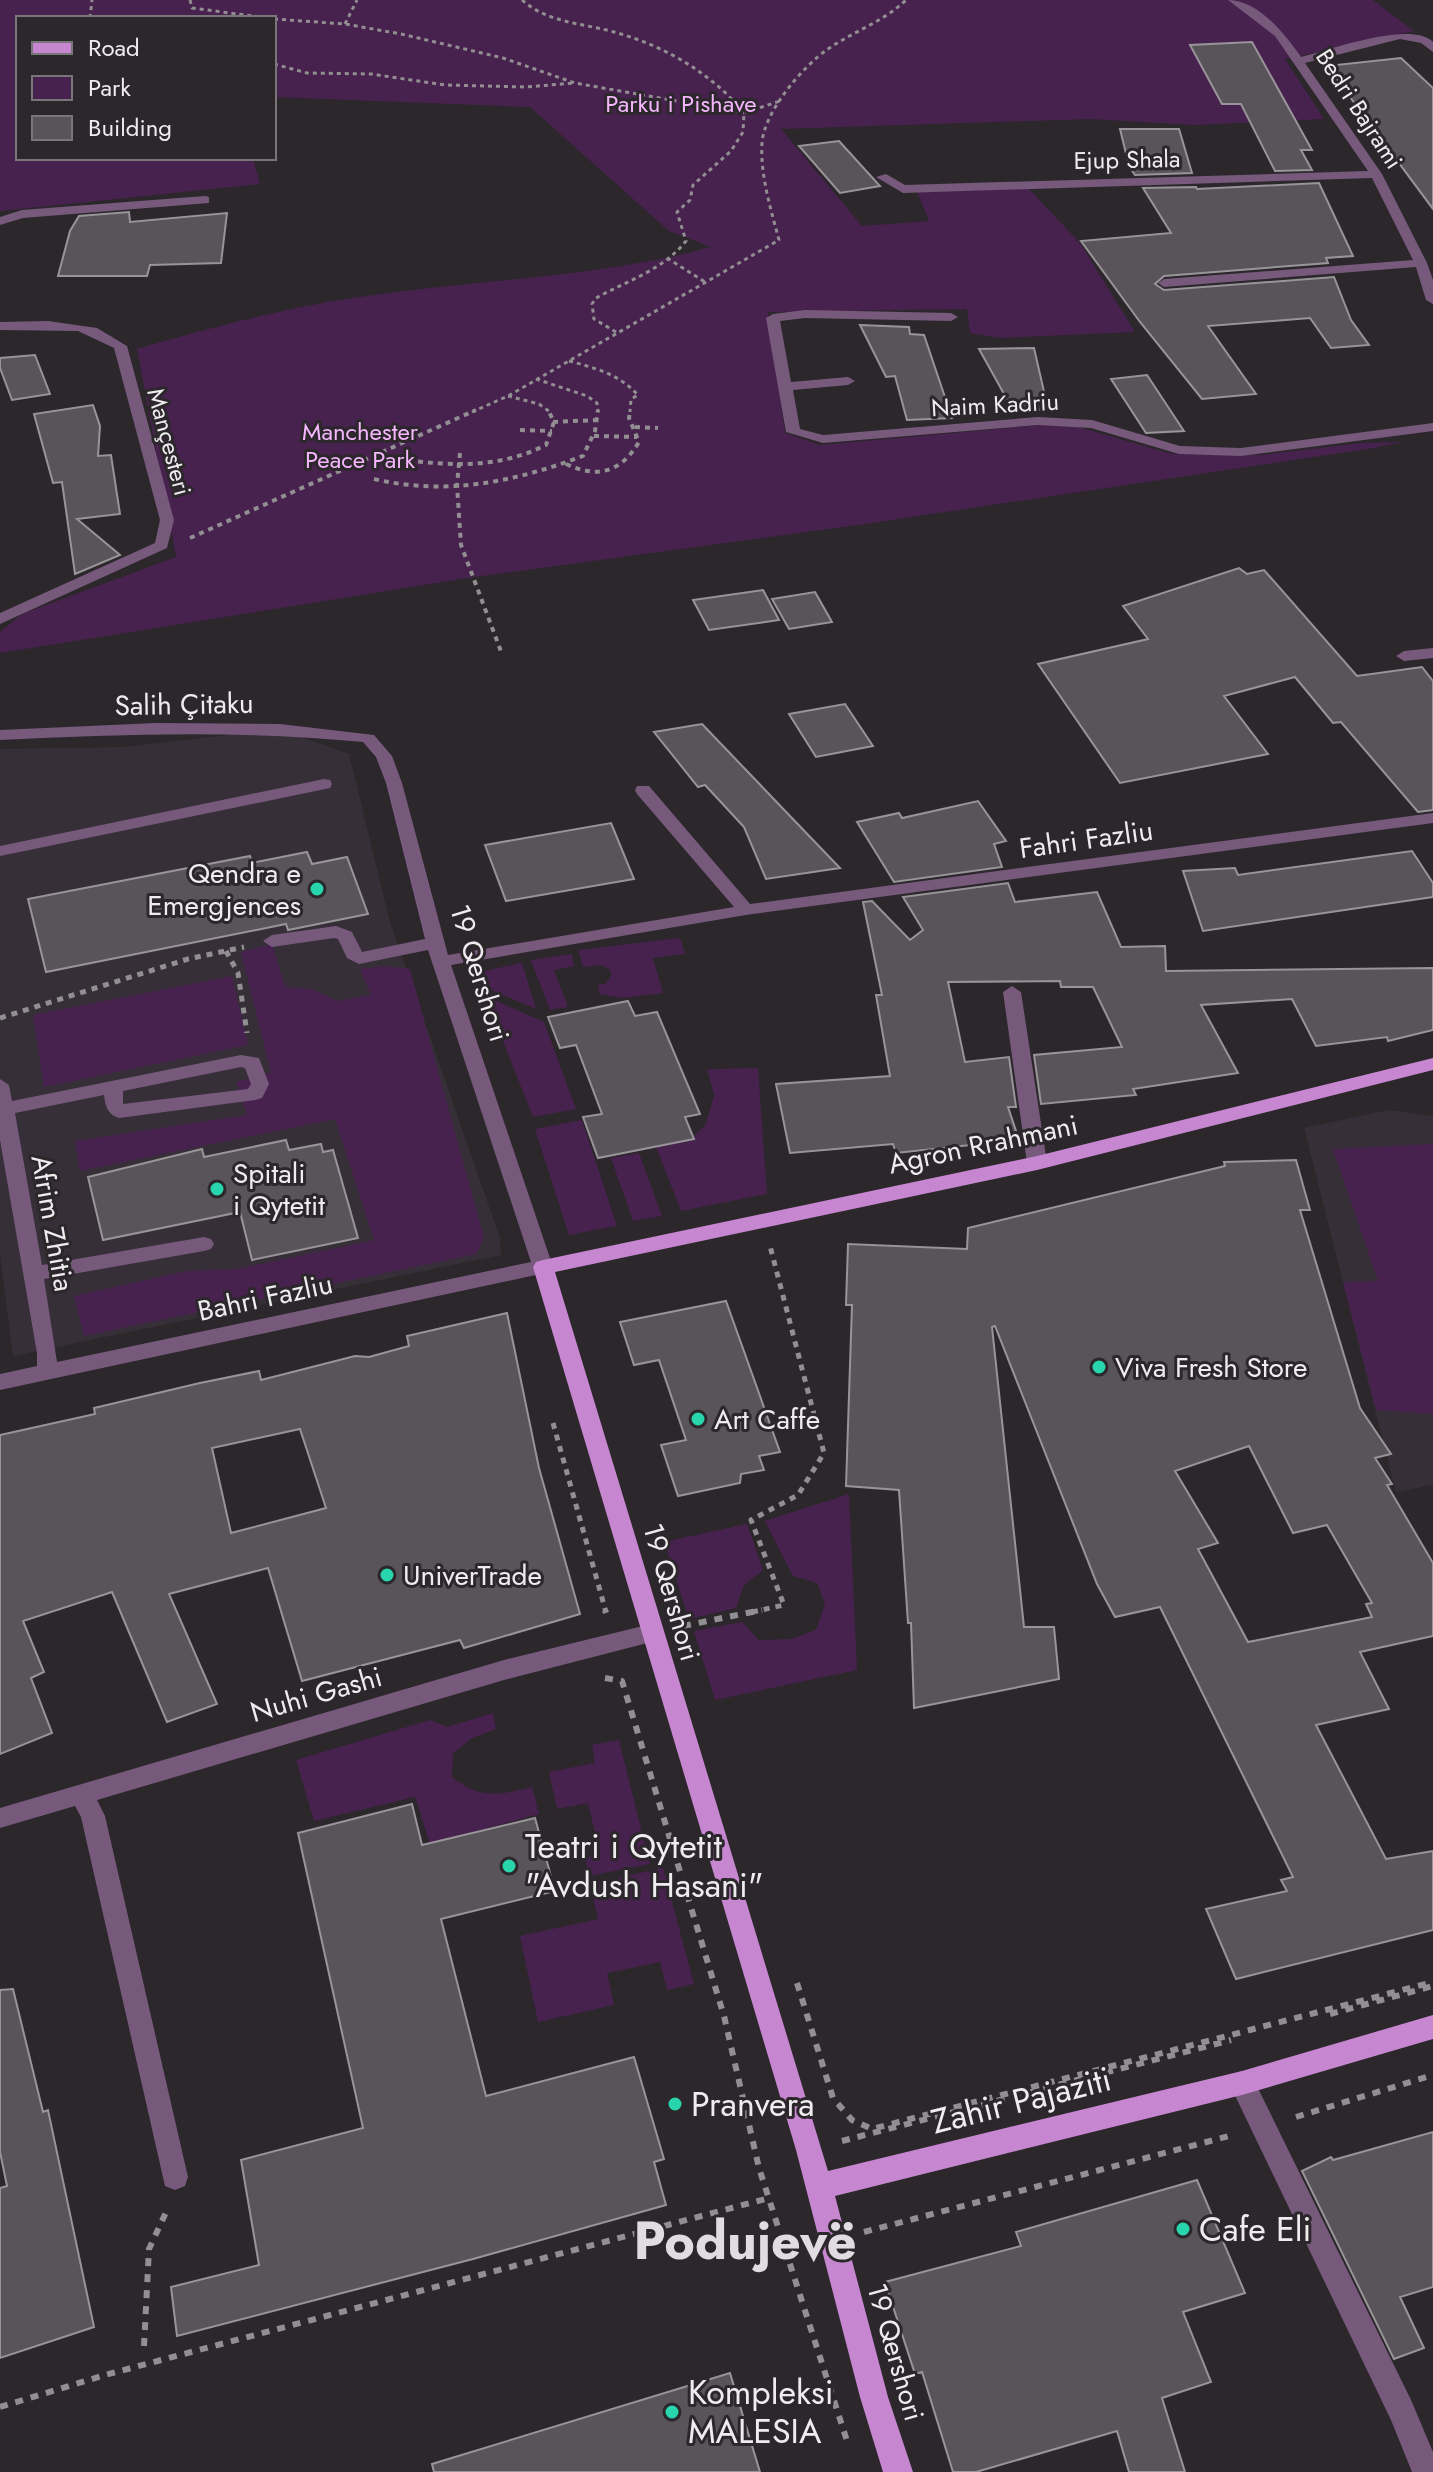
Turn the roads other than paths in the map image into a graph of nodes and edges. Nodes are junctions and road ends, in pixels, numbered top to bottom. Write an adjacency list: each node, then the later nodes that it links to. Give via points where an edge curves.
1 (1233, 0): 3 (street, Bedri Bajrami, via 1279,34)
2 (1433, 49): 3 (street, via 1425,40 1400,36)
3 (1299, 61): 4 (street, Bedri Bajrami)
4 (1376, 174): 5 (street, Ejup Shala, via 903,189); 8 (street, Bedri Bajrami)
5 (882, 177)
6 (205, 200): 7 (street, via 22,214)
7 (0, 221)
8 (1421, 263): 9 (street); 10 (street, Bedri Bajrami)
9 (1164, 283)
10 (1433, 300)
11 (951, 317): 14 (street, Naim Kadriu, via 773,318)
12 (0, 326): 16 (street, Mançesteri, via 82,326 102,332 120,346 167,520 162,545)
13 (848, 381): 14 (street)
14 (783, 387): 15 (street, Naim Kadriu, via 793,432 823,439 1038,421 1092,424 1179,450 1241,452)
15 (1433, 427)
16 (0, 619)
17 (1433, 653): 18 (street)
18 (1404, 656)
19 (0, 735): 20 (street, Salih Çitaku, via 280,729)
20 (368, 738): 27 (street, 19 Qershori, via 384,756 394,783)
21 (324, 784): 24 (street)
22 (643, 790): 25 (street)
23 (1433, 818): 25 (street, Fahri Fazliu)
24 (0, 851)
25 (746, 910): 28 (street, Fahri Fazliu)
26 (272, 941): 27 (street, via 336,932 346,936 359,958)
27 (435, 943): 28 (street, 19 Qershori)
28 (444, 961): 36 (street, 19 Qershori)
29 (1012, 992): 34 (street)
30 (1433, 1064): 34 (main road, Agron Rrahmani)
31 (0, 1085): 33 (street, Afrim Zhitia)
32 (113, 1087): 32 (street, via 241,1061 252,1062 260,1084 255,1094 119,1112); 33 (street)
33 (4, 1109): 37 (street, Afrim Zhitia)
34 (1037, 1163): 36 (main road, Agron Rrahmani)
35 (204, 1244): 37 (street)
36 (543, 1267): 38 (street, Bahri Fazliu); 40 (main road, 19 Qershori)
37 (33, 1274): 38 (street, Afrim Zhitia)
38 (47, 1372): 39 (street, Bahri Fazliu)
39 (0, 1382)
40 (651, 1633): 41 (street, Nuhi Gashi, via 504,1670); 46 (main road, 19 Qershori)
41 (82, 1795): 42 (street, Nuhi Gashi); 45 (street, via 93,1816)
42 (0, 1818)
43 (1433, 2027): 44 (main road, Zahir Pajaziti)
44 (1242, 2083): 46 (main road, Zahir Pajaziti); 48 (street)
45 (175, 2177)
46 (817, 2187): 47 (main road, 19 Qershori)
47 (898, 2472)
48 (1427, 2472)

